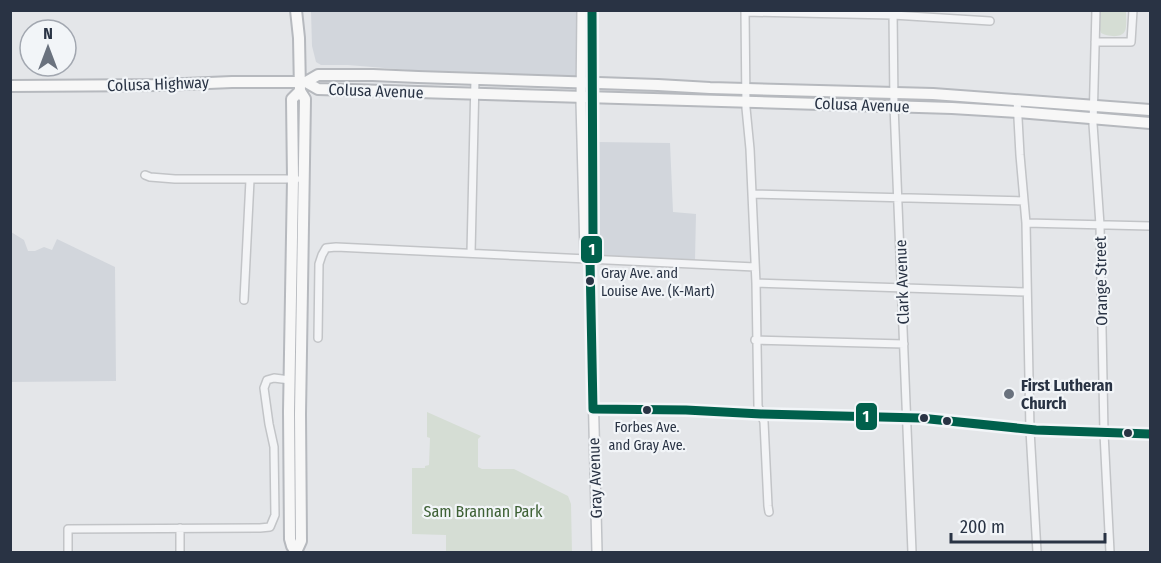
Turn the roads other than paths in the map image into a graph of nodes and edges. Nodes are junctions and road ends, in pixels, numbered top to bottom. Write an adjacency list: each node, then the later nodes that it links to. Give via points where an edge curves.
1 (296, 10): 13 (highway)
2 (582, 10): 11 (main road, Gray Avenue)
3 (592, 10): 12 (main road, Gray Avenue)
4 (1096, 10): 9 (street, Orange Street)
5 (1133, 10): 9 (street, via 1131,42)
6 (745, 11): 7 (street); 15 (street)
7 (893, 13): 8 (street); 16 (street, Clark Avenue)
8 (990, 21)
9 (1095, 42): 21 (street, Orange Street)
10 (475, 79): 11 (highway, Colusa Avenue); 13 (highway, Colusa Avenue, via 318,75); 17 (street)
11 (581, 82): 12 (highway, Colusa Avenue); 18 (main road, Gray Avenue)
12 (593, 83): 15 (highway, Colusa Avenue); 18 (main road, Gray Avenue)
13 (302, 85): 14 (highway, Colusa Highway, via 232,82); 17 (highway, Colusa Avenue, via 318,89); 28 (highway, via 292,99)
14 (10, 86)
15 (746, 89): 16 (highway, Colusa Avenue); 20 (street)
16 (894, 93): 19 (highway, Colusa Avenue); 22 (street, Clark Avenue)
17 (474, 94): 18 (highway, Colusa Avenue); 36 (street)
18 (587, 97): 20 (highway, Colusa Avenue); 37 (main road, Gray Avenue, via 585,252)
19 (1017, 100): 21 (highway, Colusa Avenue); 24 (street)
20 (746, 102): 22 (highway, Colusa Avenue); 30 (street)
21 (1093, 105): 23 (highway, Colusa Avenue); 25 (street, Orange Street)
22 (894, 106): 24 (highway, Colusa Avenue); 31 (street, Clark Avenue)
23 (1150, 110)
24 (1018, 112): 25 (highway, Colusa Avenue); 32 (street)
25 (1093, 118): 26 (highway, Colusa Avenue); 34 (street, Orange Street)
26 (1150, 123)
27 (145, 175): 29 (street)
28 (299, 179): 29 (street); 46 (highway); 57 (highway, via 301,541)
29 (250, 180): 42 (street)
30 (752, 194): 31 (street); 38 (street)
31 (898, 197): 32 (street); 40 (street, Clark Avenue)
32 (1024, 201): 33 (street)
33 (1026, 223): 34 (street); 41 (street)
34 (1100, 225): 35 (street); 51 (street, Orange Street)
35 (1150, 226)
36 (471, 253): 37 (street); 43 (street, via 326,248 319,264)
37 (590, 260): 38 (street); 47 (main road, Gray Avenue)
38 (755, 267): 39 (street)
39 (756, 283): 40 (street); 44 (street)
40 (903, 288): 41 (street); 45 (street, Clark Avenue)
41 (1028, 292): 50 (street)
42 (244, 300)
43 (318, 338)
44 (755, 340): 45 (street); 48 (street)
45 (904, 344): 49 (street, Clark Avenue)
46 (290, 380): 54 (street, via 267,380 264,388 274,447 275,514 270,527); 57 (highway, via 290,539)
47 (593, 409): 48 (street); 58 (main road, Gray Avenue)
48 (761, 414): 49 (street); 53 (street)
49 (907, 418): 50 (street); 59 (street, Clark Avenue)
50 (1030, 430): 51 (street); 60 (street)
51 (1104, 432): 52 (street); 61 (street, Orange Street)
52 (1150, 434)
53 (769, 512)
54 (180, 528): 55 (street, via 68,529); 56 (street)
55 (68, 552)
56 (180, 552)
57 (296, 552)
58 (597, 552)
59 (912, 552)
60 (1037, 552)
61 (1110, 552)

